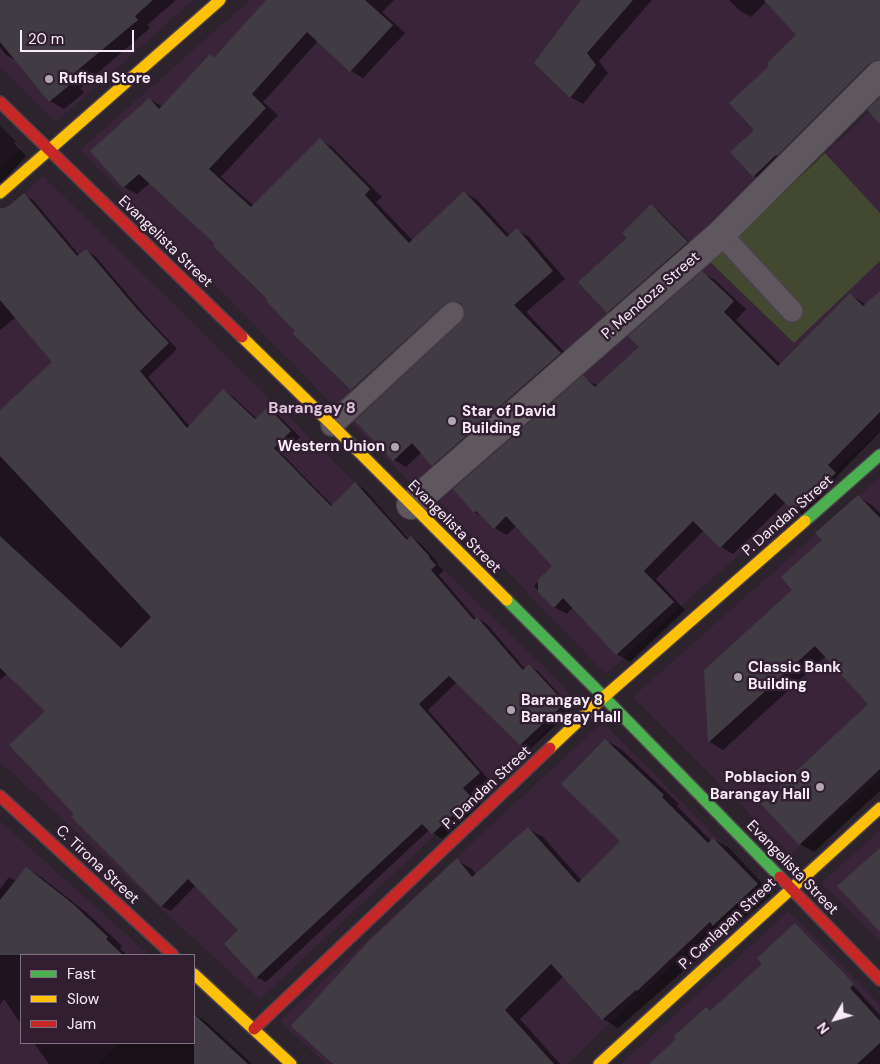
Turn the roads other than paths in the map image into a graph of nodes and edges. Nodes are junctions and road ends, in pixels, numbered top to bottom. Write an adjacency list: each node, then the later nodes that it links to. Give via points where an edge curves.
1 (220, 0): 4 (street)
2 (880, 75): 6 (street, P. Mendoza Street)
3 (0, 102): 4 (street, Evangelista Street)
4 (48, 149): 5 (street); 9 (street, Evangelista Street)
5 (0, 193)
6 (721, 234): 7 (lane); 11 (street, P. Mendoza Street)
7 (792, 311)
8 (453, 313): 9 (lane)
9 (332, 425): 11 (street, Evangelista Street)
10 (880, 455): 12 (street, P. Dandan Street)
11 (411, 505): 12 (street, Evangelista Street)
12 (604, 697): 15 (street, Evangelista Street); 19 (street, P. Dandan Street)
13 (0, 796): 16 (street, C. Tirona Street)
14 (880, 808): 15 (street, P. Canlapan Street)
15 (791, 888): 18 (street, Evangelista Street); 21 (street, P. Canlapan Street)
16 (172, 954)
17 (195, 975): 19 (street)
18 (880, 980)
19 (254, 1029): 20 (street)
20 (291, 1064)
21 (599, 1064)

